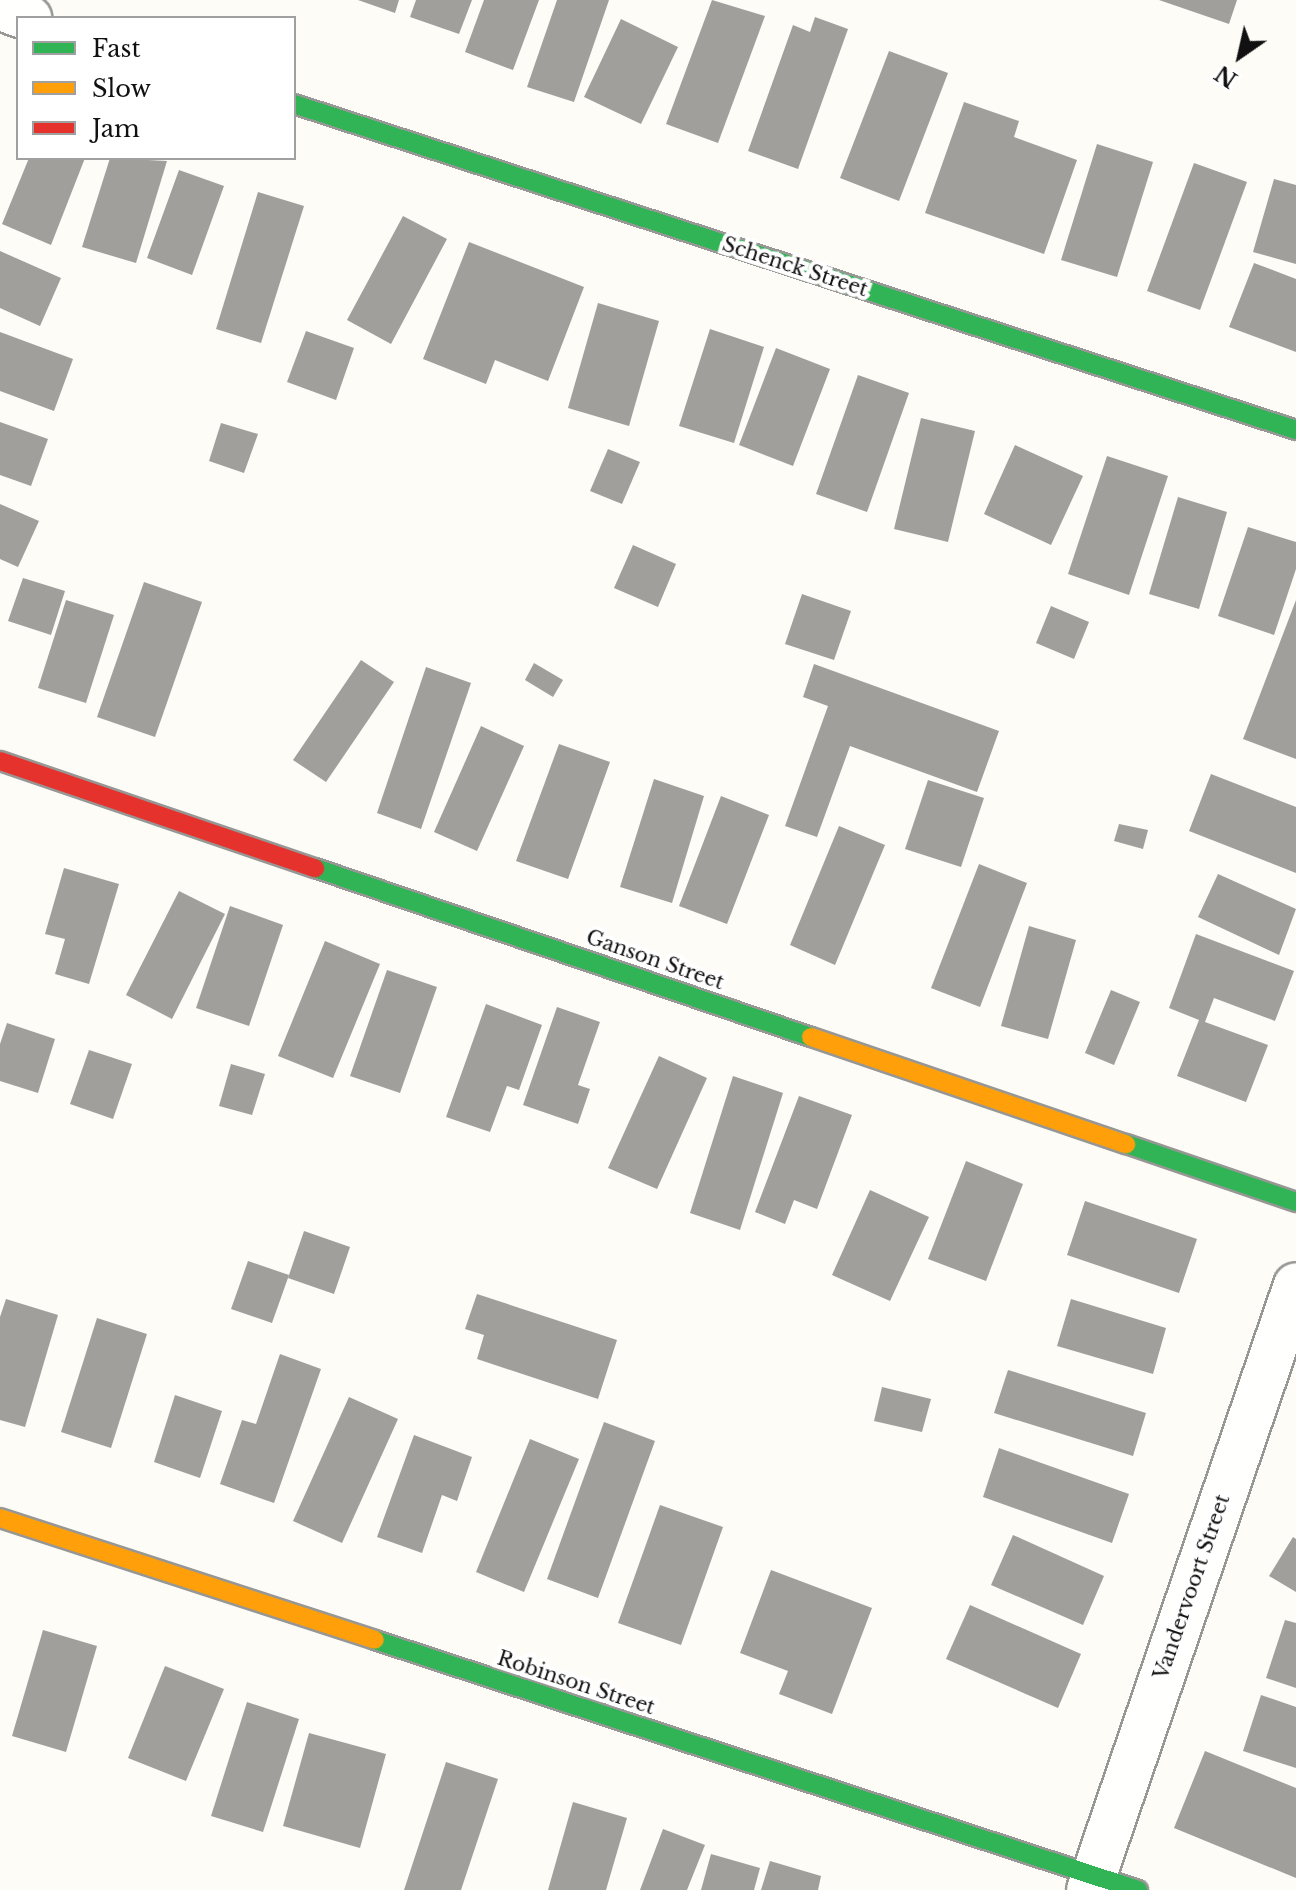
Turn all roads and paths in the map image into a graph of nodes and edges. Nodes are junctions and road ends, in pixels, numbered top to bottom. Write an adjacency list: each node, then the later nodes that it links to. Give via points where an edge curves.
1 (0, 8): 2 (street)
2 (23, 16)
3 (296, 105): 4 (street, Schenck Street)
4 (1296, 430)
5 (0, 761): 6 (street, Ganson Street)
6 (1296, 1202)
7 (1296, 1285): 9 (street, Vandervoort Street)
8 (0, 1518): 9 (street, Robinson Street)
9 (1091, 1882): 10 (street, Robinson Street)
10 (1138, 1890)

